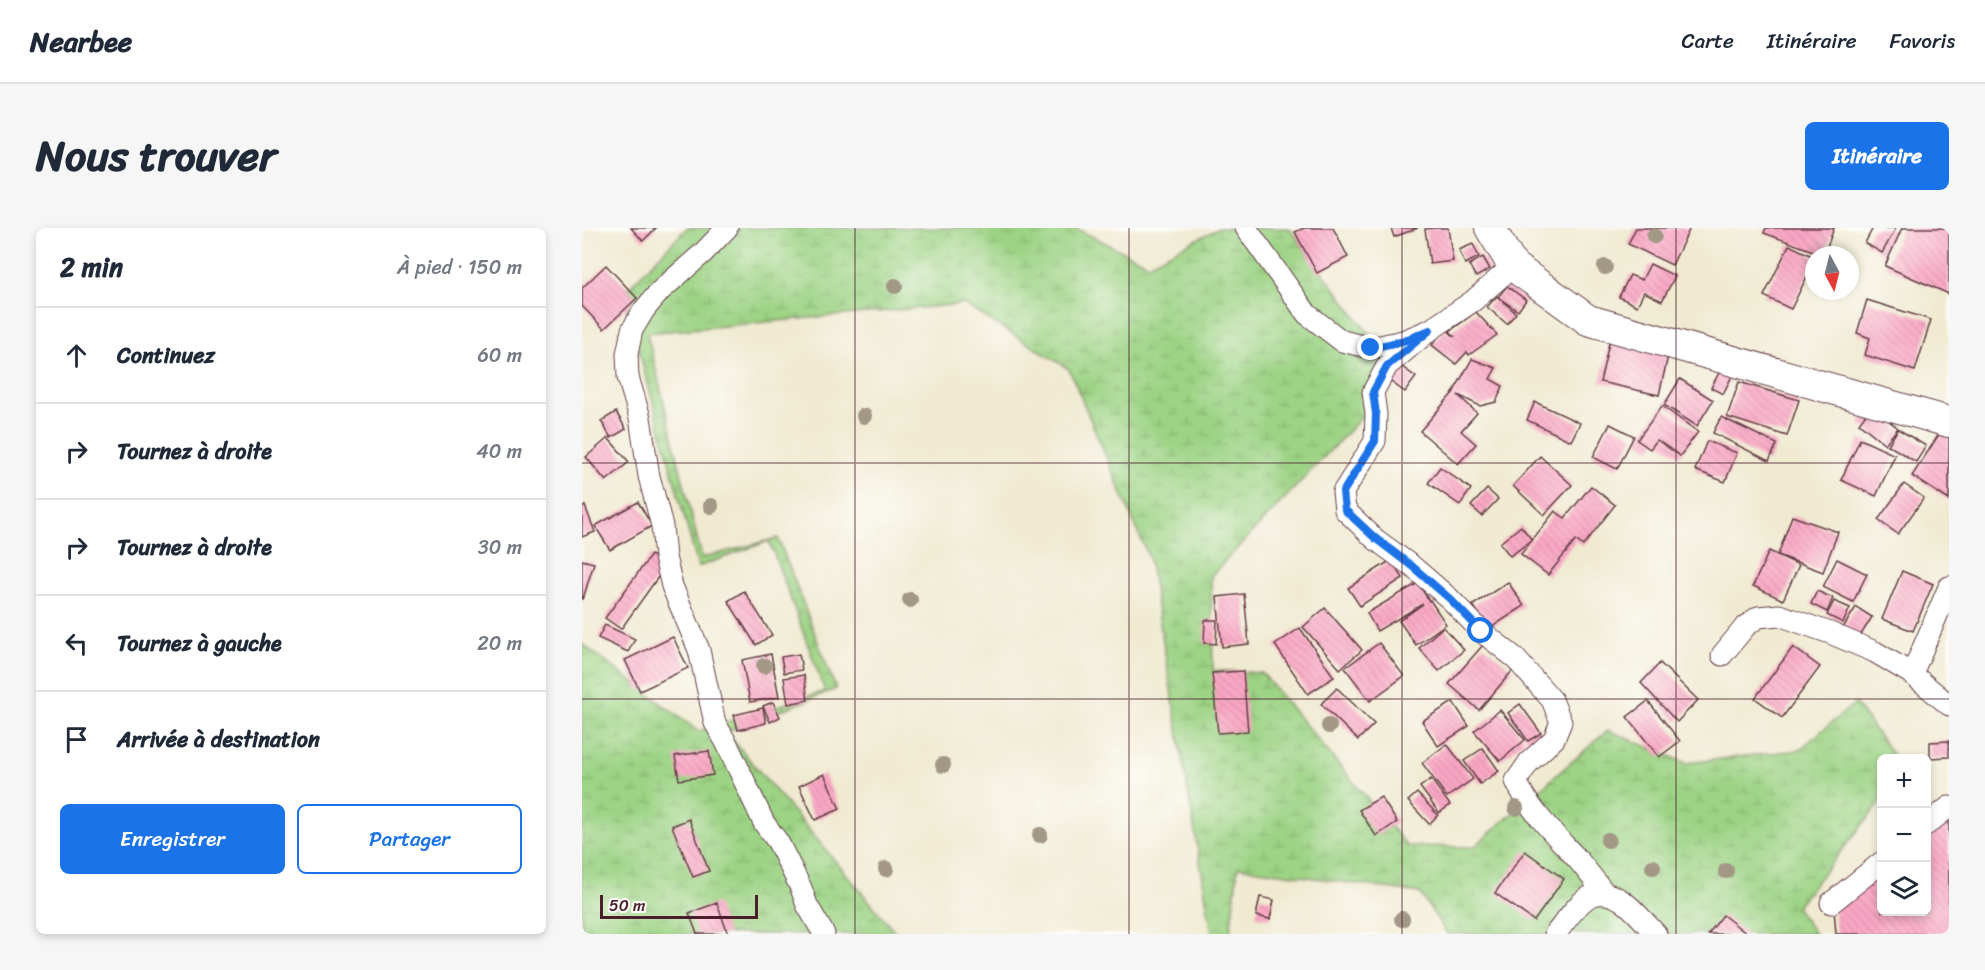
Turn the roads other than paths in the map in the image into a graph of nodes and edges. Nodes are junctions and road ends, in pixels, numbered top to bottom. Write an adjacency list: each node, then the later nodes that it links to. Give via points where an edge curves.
1 (727, 228): 16 (street, via 644,310 632,330 628,376 640,418 672,586 699,650 715,723)
2 (1246, 228): 5 (street, via 1307,314 1342,341 1371,348)
3 (1490, 228): 4 (street)
4 (1513, 266): 5 (street, via 1473,301); 6 (street, via 1588,320)
5 (1430, 330): 14 (street, via 1387,366 1373,392 1375,441 1343,492 1345,510 1514,657 1552,700 1561,722 1554,739 1529,762 1516,781 1540,819)
6 (1949, 422)
7 (1949, 587): 9 (street)
8 (1722, 655): 9 (street, via 1758,617 1779,615 1875,652)
9 (1912, 674): 10 (street)
10 (1949, 705)
11 (1949, 807): 12 (street)
12 (1931, 821)
13 (1877, 865): 15 (street)
14 (1605, 894): 17 (street, via 1580,904); 18 (street, via 1620,898)
15 (1831, 903)
16 (824, 934)
17 (1555, 934)
18 (1656, 934)

